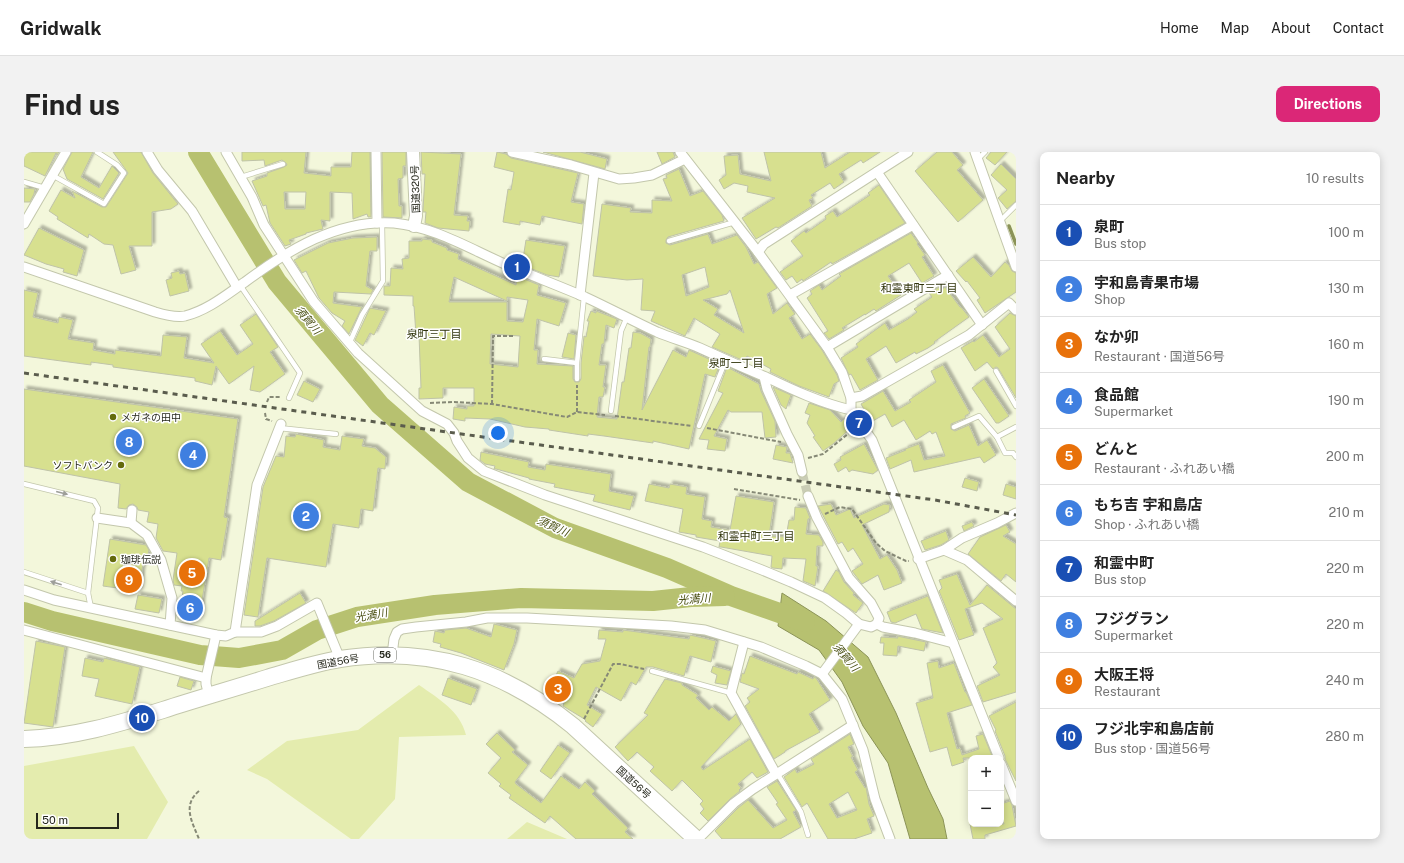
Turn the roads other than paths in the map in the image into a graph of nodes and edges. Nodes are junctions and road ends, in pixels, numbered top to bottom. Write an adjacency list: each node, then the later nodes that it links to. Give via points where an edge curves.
1 (66, 152): 16 (street)
2 (97, 152): 16 (lane, via 117,165 124,173 104,204)
3 (147, 152): 33 (street, via 158,170 192,211)
4 (226, 152): 17 (street)
5 (376, 152): 23 (street)
6 (413, 152): 26 (street, 国道320号, via 416,216)
7 (512, 152): 10 (street)
8 (908, 152): 14 (street)
9 (985, 152): 12 (lane)
10 (537, 155): 15 (street)
11 (682, 156): 15 (street, via 652,175 619,179); 21 (street)
12 (976, 156): 22 (street)
13 (283, 164): 17 (lane)
14 (877, 172): 25 (street); 28 (street, via 764,244)
15 (594, 173): 35 (street)
16 (52, 175): 19 (street)
17 (240, 178): 29 (street, via 252,197)
18 (24, 182): 19 (lane)
19 (45, 188): 24 (street)
20 (1016, 205): 22 (lane)
21 (735, 222): 27 (lane); 28 (street)
22 (999, 222): 30 (street)
23 (380, 223): 26 (street); 29 (street, via 348,226 312,240); 39 (lane, via 383,281 362,315)
24 (24, 224)
25 (913, 225): 32 (street); 34 (street)
26 (414, 226): 35 (street, via 454,240)
27 (670, 241)
28 (758, 252): 34 (street)
29 (280, 257): 33 (street); 39 (street)
30 (1016, 266)
31 (24, 267): 33 (street, via 171,316 184,316 200,310)
32 (948, 275): 38 (street); 40 (street)
33 (241, 285): 47 (lane, via 300,373)
34 (790, 295): 40 (street)
35 (582, 296): 37 (street); 43 (lane)
36 (1016, 310): 38 (street, via 1010,303)
37 (628, 317): 42 (street, via 657,332); 51 (lane, via 621,331)
38 (982, 325): 48 (street, via 862,396)
39 (349, 344): 75 (street, via 422,411 447,424 468,458 484,471 791,582 825,598 846,612)
40 (827, 347): 48 (street, via 842,372)
41 (544, 359): 43 (lane)
42 (726, 360): 45 (street); 53 (lane)
43 (577, 363): 46 (lane)
44 (996, 371): 49 (lane)
45 (764, 377): 50 (street); 59 (street)
46 (577, 380)
47 (289, 398)
48 (851, 398): 50 (street)
49 (1016, 406)
50 (851, 410): 67 (street, via 872,440)
51 (611, 411)
52 (280, 426): 56 (lane); 77 (street, via 256,485)
53 (699, 426)
54 (954, 427): 57 (lane, via 979,416)
55 (1016, 427): 57 (lane)
56 (336, 434)
57 (997, 436): 58 (lane, via 1005,453 1013,453)
58 (1016, 457)
59 (802, 472)
60 (24, 484): 64 (lane, one-way to 64, via 94,500 98,508)
61 (808, 499): 73 (street, via 849,578 871,603 879,618)
62 (132, 510): 65 (street)
63 (1016, 513): 66 (street, via 962,538)
64 (97, 518): 65 (street); 70 (lane)
65 (131, 523): 74 (street, via 147,535 161,560 172,598)
66 (944, 550): 67 (street); 71 (street, via 967,560)
67 (919, 561): 80 (street)
68 (24, 572): 70 (lane, one-way to 68)
69 (24, 590): 72 (street)
70 (88, 593): 72 (lane)
71 (1016, 601)
72 (91, 608): 74 (street)
73 (877, 624): 75 (street, via 871,627); 80 (street)
74 (170, 625): 78 (street)
75 (857, 627): 84 (street)
76 (24, 630): 85 (street)
77 (235, 632): 78 (street); 82 (street, via 261,632 277,626 317,603)
78 (215, 638): 85 (street)
79 (744, 642): 81 (street, via 705,630 671,626 487,618 402,629 397,632 394,639); 84 (street); 86 (street)
80 (953, 643): 90 (street)
81 (392, 655): 82 (highway, 国道56号 / 56); 95 (highway, 国道56号 / 56, via 422,657 461,665 501,679 532,697 555,711 578,730)
82 (340, 659): 87 (highway, 国道56号 / 56)
83 (652, 671): 86 (lane)
84 (824, 672): 88 (street, via 842,699)
85 (207, 675): 87 (street)
86 (731, 694): 92 (street)
87 (209, 696): 89 (highway, 国道56号 / 56, via 75,734)
88 (853, 725): 92 (street); 96 (street, via 864,750 875,799)
89 (24, 739)
90 (998, 755)
91 (1004, 771): 93 (street)
92 (777, 774): 94 (lane, via 801,812); 95 (street, via 734,803)
93 (1016, 801)
94 (808, 835)
95 (697, 839)
96 (890, 839)

